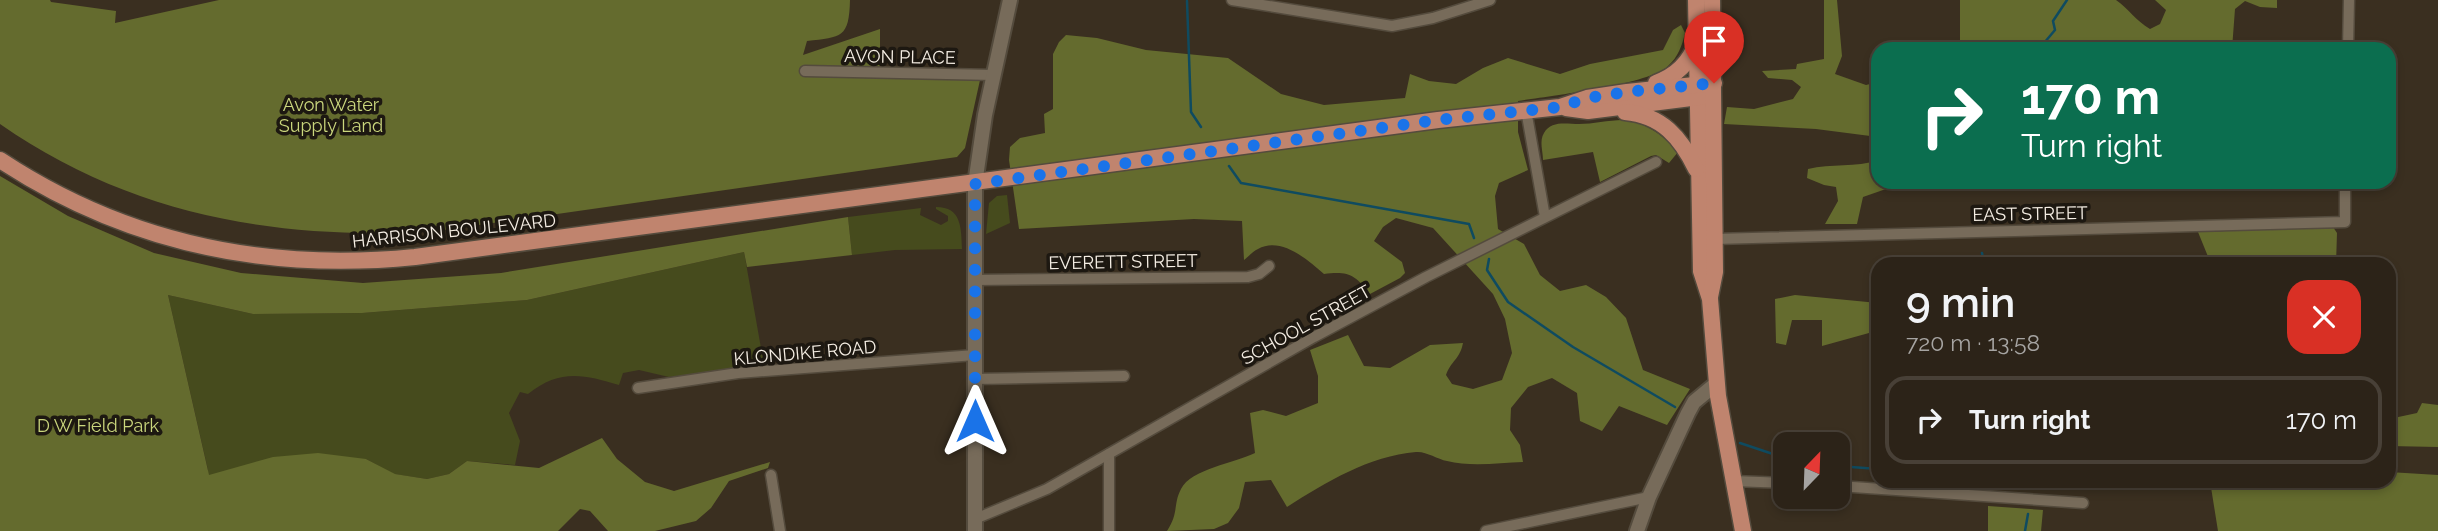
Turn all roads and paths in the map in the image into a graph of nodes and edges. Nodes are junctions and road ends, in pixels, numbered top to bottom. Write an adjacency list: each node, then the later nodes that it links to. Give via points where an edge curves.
1 (1010, 0): 10 (main road)
2 (1232, 0): 3 (street, via 1392,26)
3 (1490, 0)
4 (1696, 0): 7 (main road)
5 (1712, 0): 11 (main road)
6 (2349, 0): 8 (street)
7 (1698, 39): 11 (main road); 12 (main road, via 1679,71)
8 (2348, 42)
9 (805, 71): 10 (street, AVON PLACE)
10 (994, 75): 19 (main road)
11 (1706, 89): 12 (main road); 15 (main road); 18 (main road); 22 (main road)
12 (1627, 92): 13 (main road)
13 (1560, 107): 14 (main road, HARRISON BOULEVARD); 15 (main road)
14 (1526, 110): 19 (main road, HARRISON BOULEVARD); 21 (street)
15 (1588, 111): 18 (main road, via 1632,112 1656,120 1681,141)
16 (0, 160): 19 (main road, HARRISON BOULEVARD, via 70,201 169,238 257,257 322,262 415,257)
17 (1656, 162): 21 (street, SCHOOL STREET)
18 (1699, 176): 25 (main road, via 1702,271)
19 (975, 184): 24 (main road)
20 (2346, 189): 22 (street, EAST STREET, via 2345,222)
21 (1545, 217): 31 (street, SCHOOL STREET, via 1314,337)
22 (1715, 239): 25 (main road)
23 (1269, 266): 24 (street, EVERETT STREET, via 1248,277)
24 (975, 280): 26 (main road)
25 (1710, 299): 29 (main road)
26 (975, 355): 28 (main road); 30 (street, KLONDIKE ROAD, via 738,373)
27 (1124, 376): 28 (street)
28 (975, 379): 38 (main road)
29 (1717, 383): 33 (main road); 36 (main road, via 1694,402)
30 (638, 388)
31 (1109, 454): 38 (street, SCHOOL STREET); 40 (street)
32 (771, 475): 39 (street)
33 (1733, 481): 34 (street); 43 (main road)
34 (1773, 483)
35 (1850, 487): 37 (street)
36 (1649, 497): 41 (street); 42 (main road)
37 (2083, 503)
38 (975, 525)
39 (780, 531)
40 (1109, 531)
41 (1486, 531)
42 (1637, 531)
43 (1743, 531)

